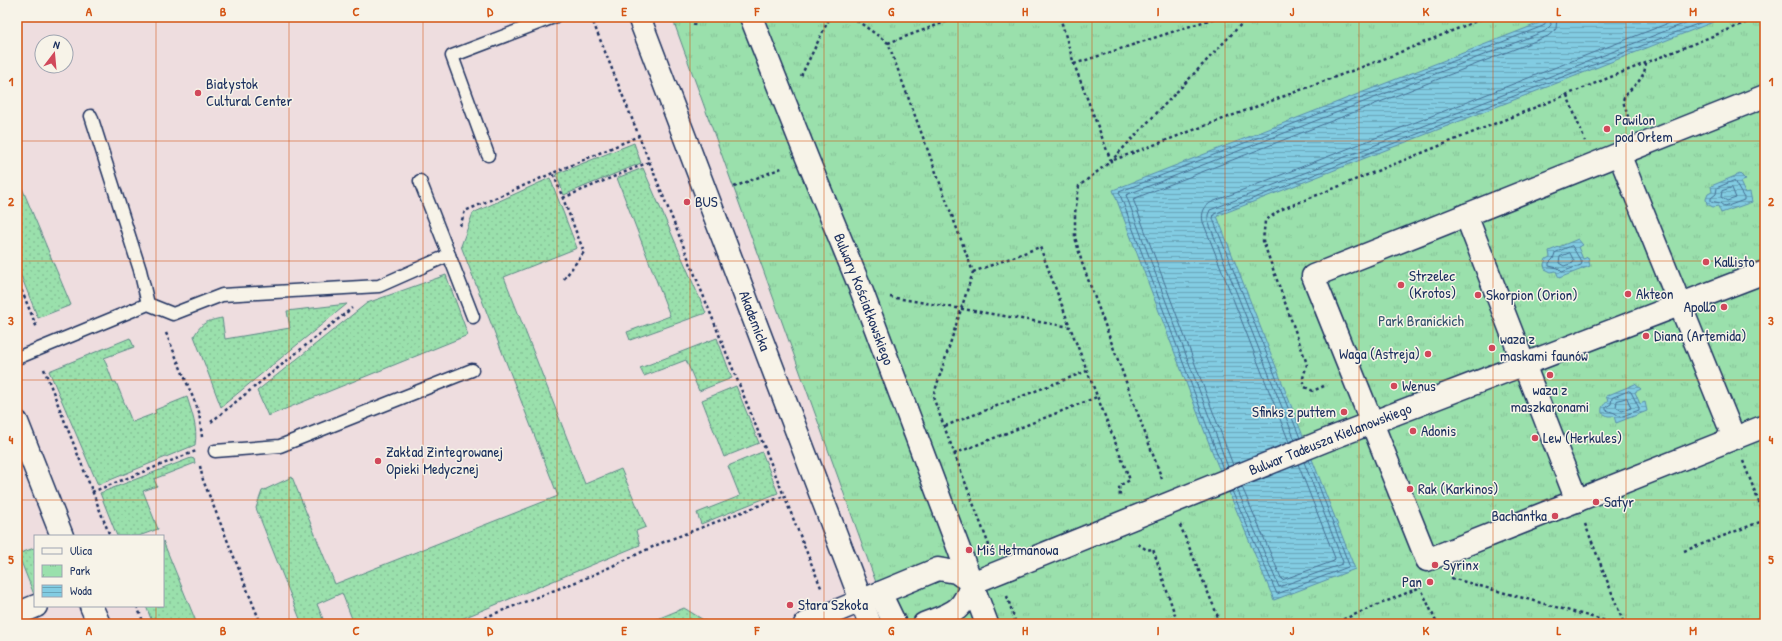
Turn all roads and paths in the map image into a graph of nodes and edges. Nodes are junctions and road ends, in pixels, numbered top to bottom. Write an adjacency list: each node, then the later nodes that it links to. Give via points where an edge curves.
1 (554, 17): 26 (lane, via 452,56)
2 (591, 17): 23 (path)
3 (639, 17): 80 (street, Akademicka)
4 (695, 17): 14 (path)
5 (751, 17): 20 (street, Bulwary Kościałkowskiego)
6 (830, 17): 20 (path)
7 (852, 17): 15 (path)
8 (959, 17): 15 (path)
9 (1060, 17): 17 (path)
10 (1218, 17): 17 (path)
11 (1248, 17): 28 (path)
12 (1486, 17): 28 (path, via 1386,58)
13 (1760, 17): 16 (path)
14 (694, 26)
15 (888, 43): 36 (path)
16 (1646, 63): 18 (path); 22 (path, via 1639,81 1625,95 1624,101)
17 (1074, 64): 28 (path)
18 (1567, 95): 24 (path); 55 (path, via 1280,210 1265,221 1263,241 1307,364 1303,378 1305,387 1313,390)
19 (1765, 96): 25 (street)
20 (786, 107): 27 (street, Bulwary Kościałkowskiego)
21 (91, 116): 42 (lane, via 140,270)
22 (1631, 125)
23 (639, 136): 29 (path); 30 (path)
24 (1586, 143)
25 (1619, 154): 34 (street); 43 (street)
26 (488, 155)
27 (807, 158): 32 (path); 41 (street, Bulwary Kościałkowskiego)
28 (1111, 161): 70 (path, via 1079,186 1075,237 1082,263)
29 (650, 162): 33 (path); 68 (path)
30 (553, 173): 33 (path); 35 (path, via 465,211)
31 (420, 181): 35 (lane)
32 (734, 187)
33 (562, 198): 39 (path, via 584,252)
34 (1466, 215): 50 (street); 58 (street, via 1313,276)
35 (449, 255): 40 (lane); 45 (lane)
36 (974, 272): 44 (path); 47 (path, via 1040,247)
37 (1765, 272): 43 (street, Bulwar Tadeusza Kielanowskiego)
38 (17, 279): 48 (path, via 39,332)
39 (564, 279)
40 (379, 286): 42 (lane, via 222,295 173,314); 57 (path)
41 (862, 292): 44 (path); 78 (street, Bulwary Kościałkowskiego)
42 (148, 304): 48 (lane)
43 (1680, 304): 50 (street, Bulwar Tadeusza Kielanowskiego); 61 (street)
44 (962, 309): 47 (path); 59 (path, via 933,396)
45 (474, 317)
46 (163, 326): 62 (path, via 199,412 202,436)
47 (1070, 327): 54 (path)
48 (36, 351): 49 (lane); 52 (path)
49 (17, 358)
50 (1524, 364): 58 (street, Bulwar Tadeusza Kielanowskiego); 69 (street)
51 (51, 365): 52 (path)
52 (43, 368): 67 (path)
53 (472, 370): 63 (lane, via 280,446)
54 (1087, 371): 59 (path); 64 (path, via 1097,397)
55 (1324, 386)
56 (17, 422): 72 (street)
57 (211, 422)
58 (1372, 423): 70 (street, Bulwar Tadeusza Kielanowskiego); 75 (street)
59 (945, 426): 64 (path)
60 (1765, 426): 61 (street)
61 (1734, 438): 69 (street); 71 (path)
62 (200, 444)
63 (215, 452)
64 (954, 454): 76 (path)
65 (199, 458): 67 (path, via 197,451)
66 (200, 465): 89 (path, via 203,480)
67 (92, 492): 73 (path)
68 (784, 496): 85 (path); 90 (path, via 661,543 590,576)
69 (1577, 501): 75 (street); 100 (path)
70 (1170, 503): 76 (street, Bulwar Tadeusza Kielanowskiego); 96 (path)
71 (1765, 519): 74 (path)
72 (62, 535)
73 (110, 535)
74 (1684, 550)
75 (1427, 560): 79 (path, via 1419,582)
76 (999, 572): 78 (street)
77 (1450, 578): 99 (path)
78 (972, 582): 80 (street, via 956,572 938,570); 94 (street, via 966,599 956,611); 95 (street, Bulwary Kościałkowskiego)
79 (1421, 587): 97 (path); 98 (path)
80 (871, 597): 85 (street); 92 (street, Akademicka); 93 (street)
81 (34, 607): 84 (street)
82 (91, 607): 87 (street)
83 (137, 607): 88 (path)
84 (17, 614)
85 (831, 614): 91 (street)
86 (1765, 616): 101 (path)
87 (99, 624)
88 (144, 624)
89 (262, 624)
90 (468, 624)
91 (805, 624)
92 (870, 624)
93 (895, 624)
94 (924, 624)
95 (988, 624)
96 (1221, 624)
97 (1332, 624)
98 (1437, 624)
99 (1617, 624)
100 (1624, 624)
101 (1745, 624)

